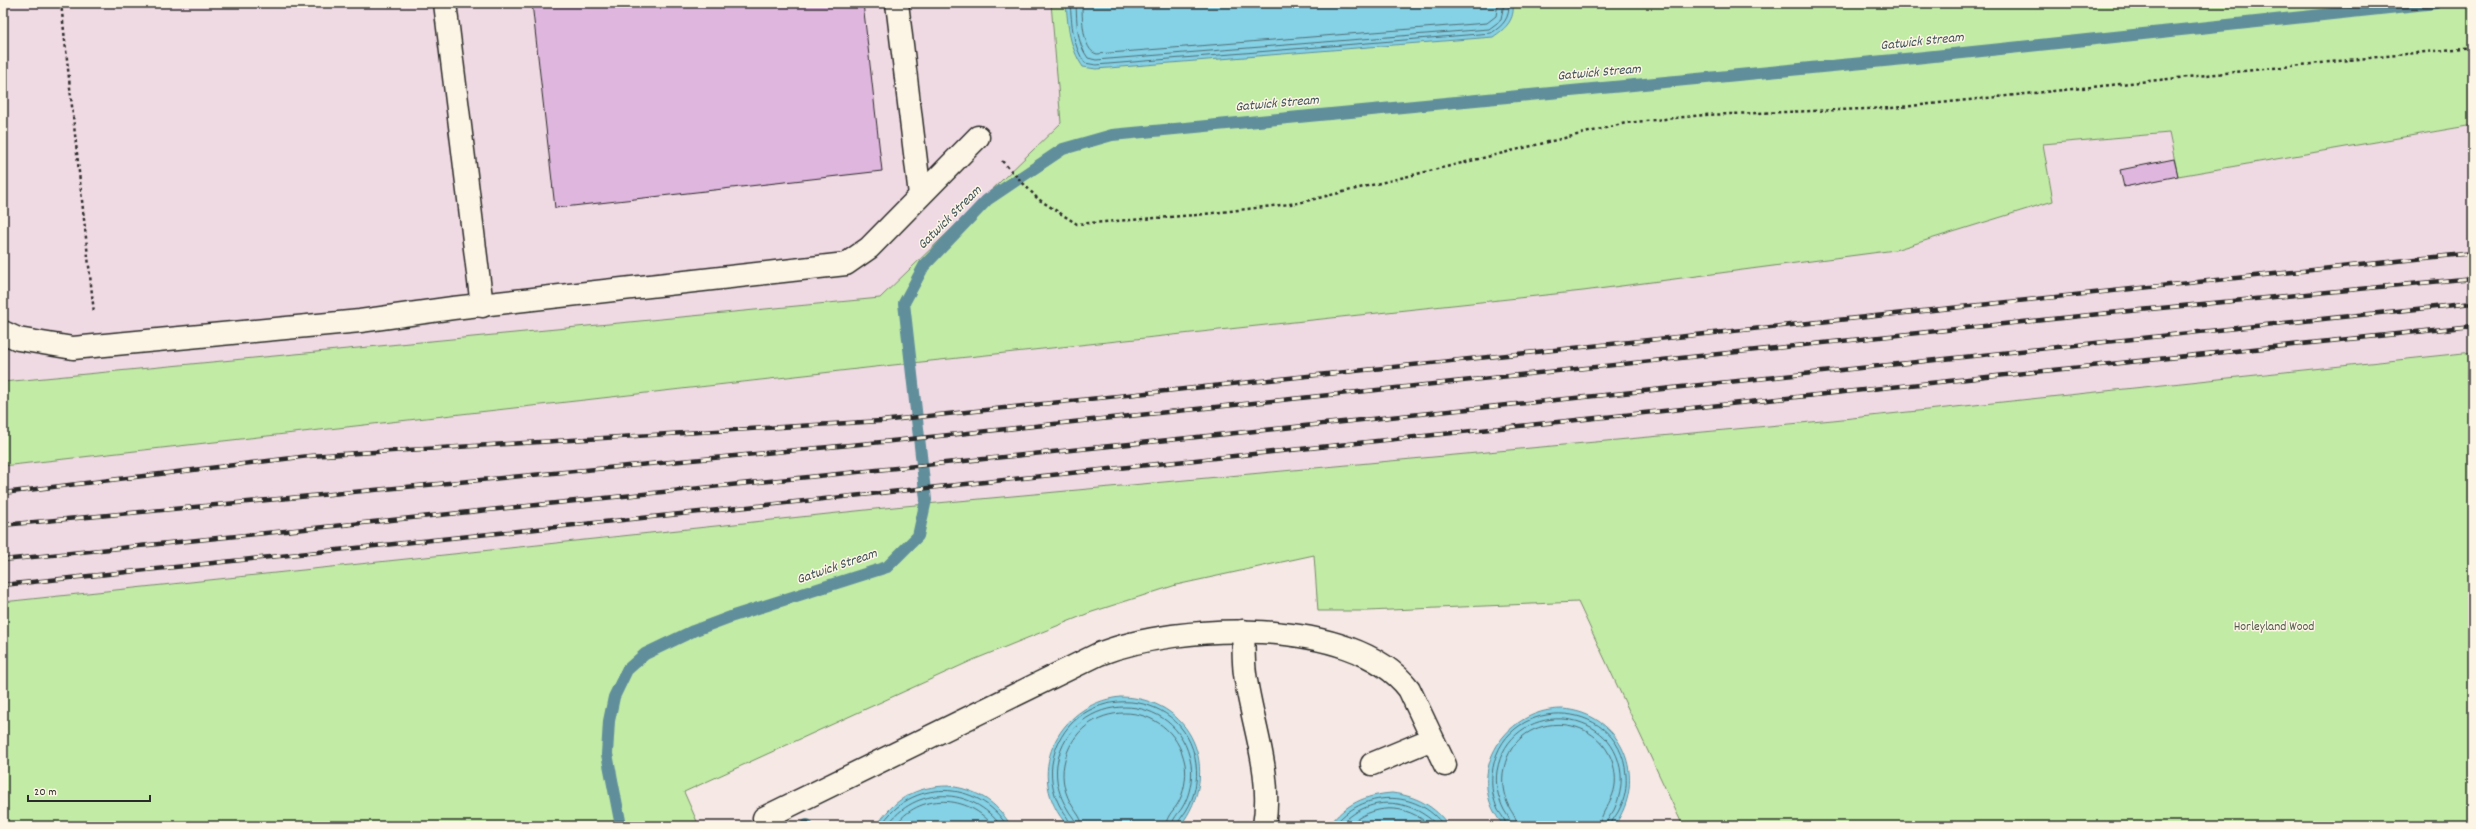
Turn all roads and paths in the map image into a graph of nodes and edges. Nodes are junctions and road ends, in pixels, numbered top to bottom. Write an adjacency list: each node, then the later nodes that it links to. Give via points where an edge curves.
1 (6, 3): 5 (path)
2 (61, 3): 14 (path)
3 (445, 3): 12 (lane)
4 (897, 3): 11 (lane)
5 (3, 22)
6 (3, 29): 8 (path)
7 (2473, 47): 10 (path, via 1892,108 1704,115 1626,123 1298,202 1196,215 1077,224 1038,199)
8 (3, 56)
9 (978, 136): 11 (lane)
10 (1000, 159)
11 (920, 194): 12 (lane, via 869,248 846,264)
12 (482, 306): 14 (lane, via 352,322)
13 (3, 332): 14 (lane, via 18,339 73,348)
14 (99, 346)
15 (1243, 631): 16 (lane, via 1308,638 1355,652 1380,664 1401,679 1409,689); 19 (lane, via 1170,636 1131,643 1104,652); 20 (lane, via 1245,676 1265,772)
16 (1432, 739): 17 (lane); 18 (lane)
17 (1372, 764)
18 (1445, 765)
19 (759, 823)
20 (1264, 826)

